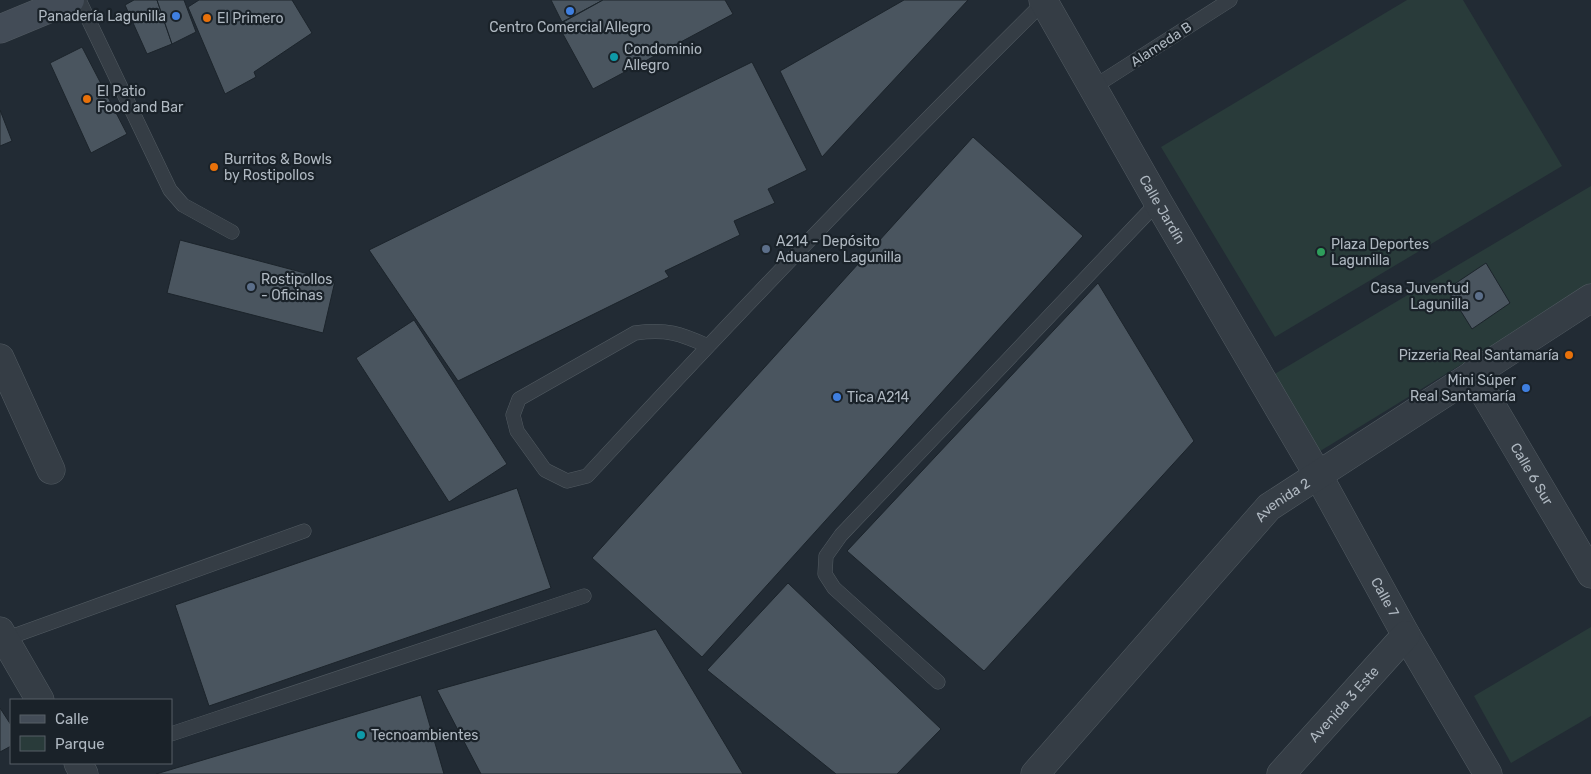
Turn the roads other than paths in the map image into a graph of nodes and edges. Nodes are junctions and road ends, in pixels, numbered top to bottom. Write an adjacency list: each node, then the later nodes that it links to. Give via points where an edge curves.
1 (70, 0): 5 (main road)
2 (79, 0): 8 (lane, via 170,190 183,205)
3 (1230, 0): 6 (lane, Alameda B)
4 (1043, 1): 6 (street, Calle Jardín); 10 (lane)
5 (0, 29)
6 (1092, 88): 7 (street, Calle Jardín)
7 (1158, 202): 13 (street, Calle Jardín); 21 (lane, via 841,535 826,556 825,574 834,588)
8 (232, 232)
9 (1591, 298): 12 (street, Avenida 2)
10 (708, 346): 10 (lane, via 587,476 567,481 545,470 517,431 513,415 520,399 635,333 656,330 680,333)
11 (0, 358): 14 (street)
12 (1473, 374): 15 (street, Avenida 2); 17 (street, Calle 6 Sur)
13 (1284, 417): 15 (street, Calle 7)
14 (51, 470)
15 (1318, 475): 20 (street, Calle 7); 24 (street, Avenida 2, via 1269,507)
16 (304, 531): 19 (lane)
17 (1591, 574)
18 (584, 596): 23 (lane)
19 (2, 635): 22 (street)
20 (1406, 635): 25 (street, Avenida 3 Este); 26 (street, Calle 7)
21 (938, 682)
22 (39, 699)
23 (172, 734)
24 (1035, 774)
25 (1281, 774)
26 (1488, 774)

